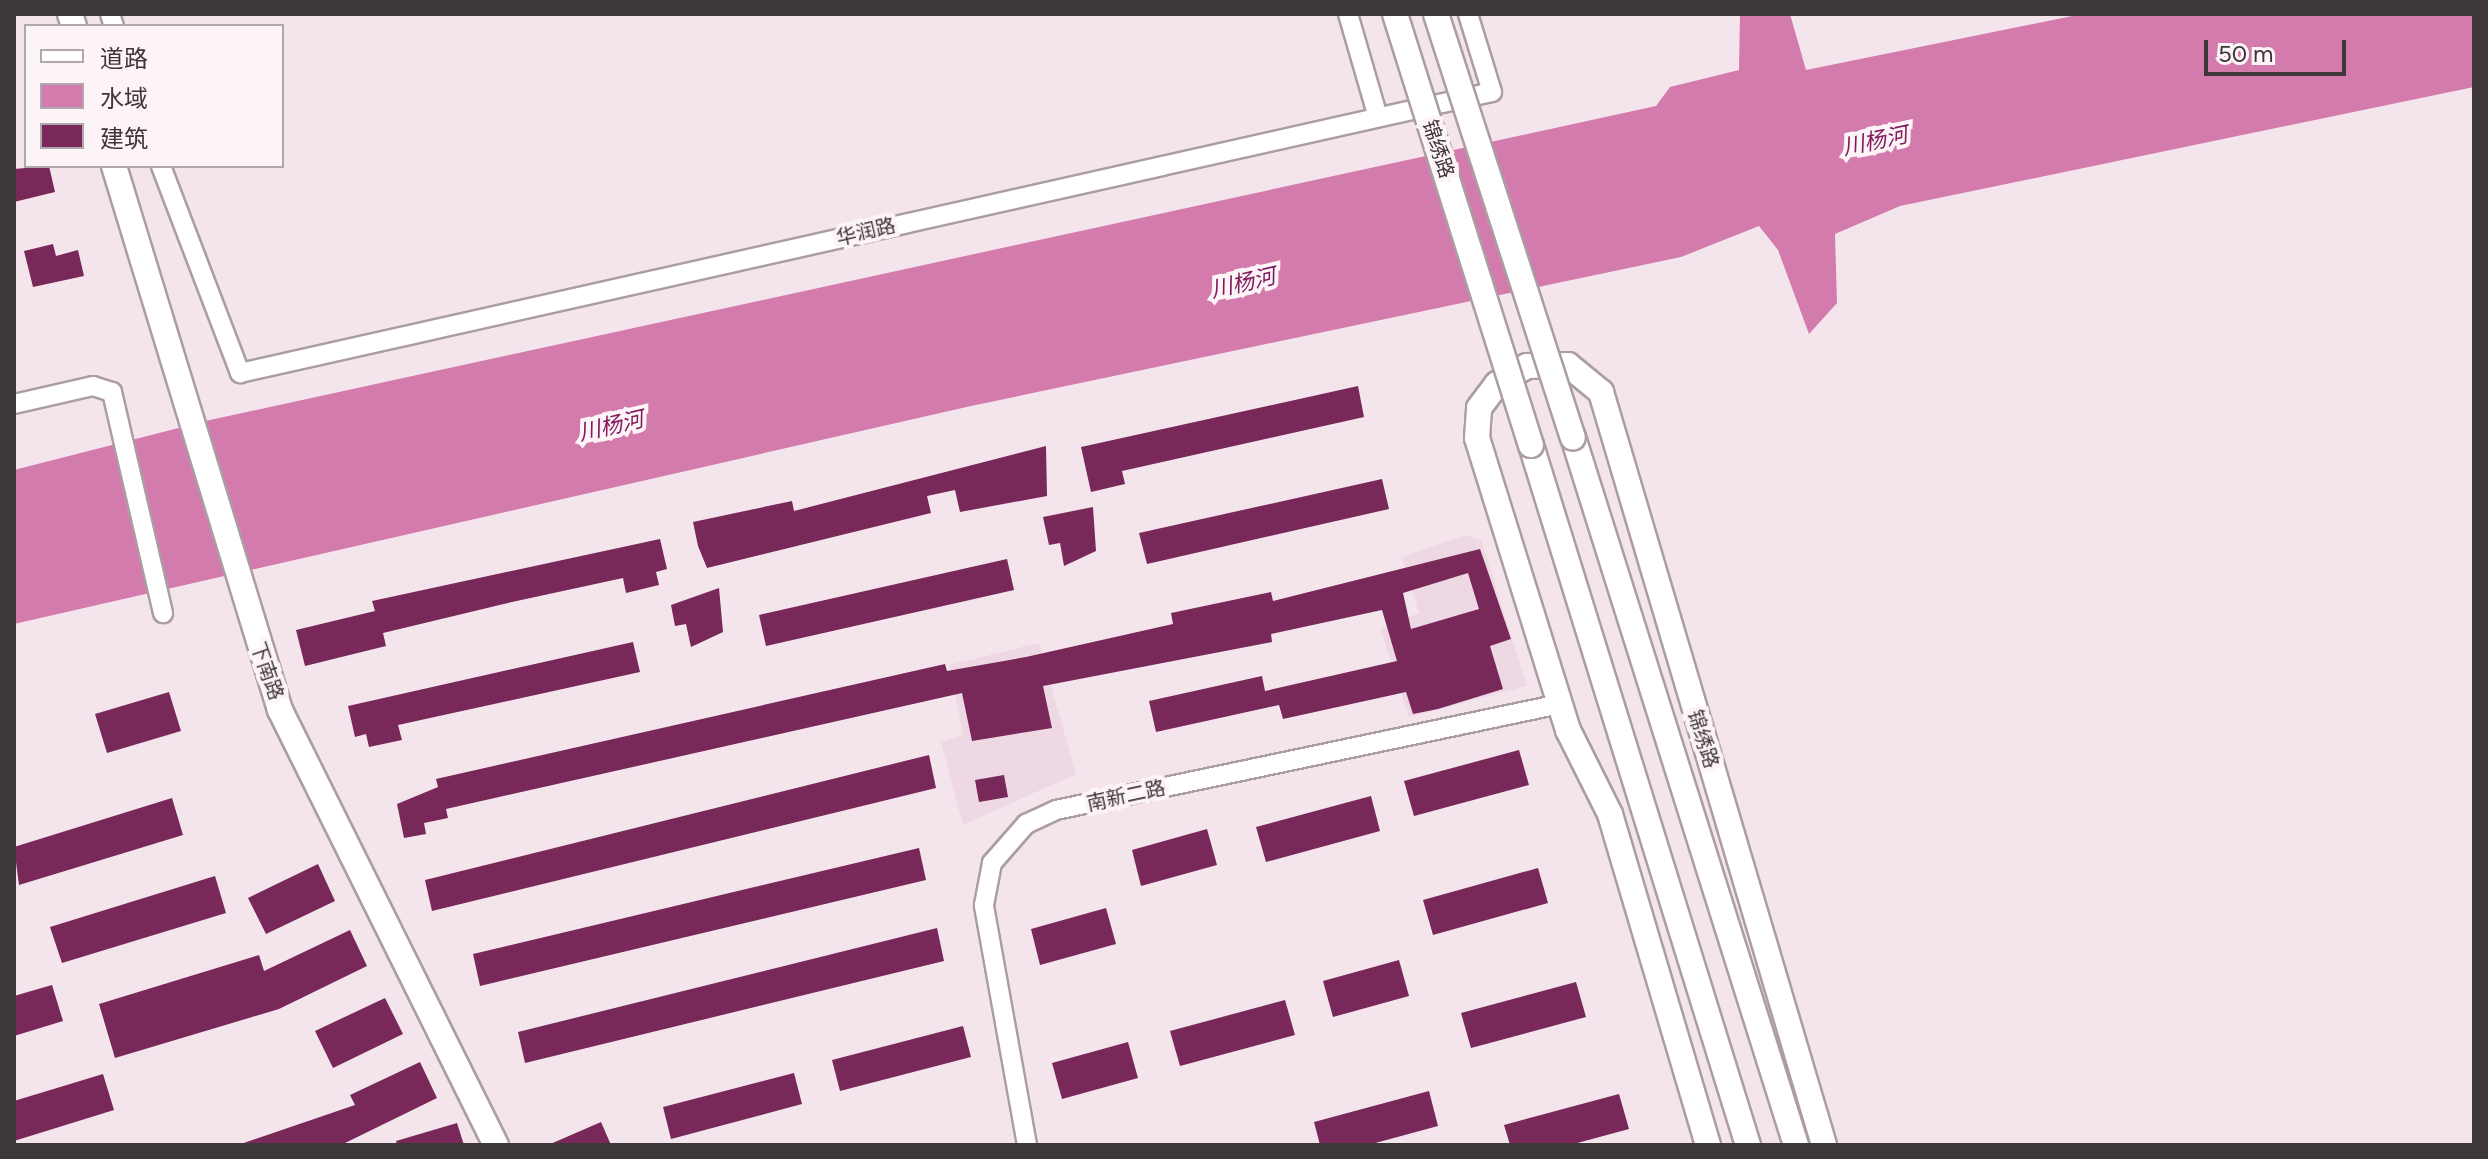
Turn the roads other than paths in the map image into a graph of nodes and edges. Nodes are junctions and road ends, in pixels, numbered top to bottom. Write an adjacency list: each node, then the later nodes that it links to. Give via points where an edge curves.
1 (1348, 14): 5 (street)
2 (1395, 14): 14 (main road, 锦绣路, bridge)
3 (1436, 14): 15 (main road, 锦绣路, bridge)
4 (1468, 14): 5 (street, 华润路, via 1492,92)
5 (1378, 117): 7 (street, 华润路, via 240,373)
6 (115, 168): 11 (main road, 下南路, via 266,670 402,968)
7 (162, 168)
8 (14, 404): 9 (street, via 93,386 112,392)
9 (163, 613)
10 (1560, 704): 12 (street, 南新二路, via 1056,810 1026,824 992,863 984,905); 13 (main road, 锦绣路, via 1610,814); 16 (main road, 锦绣路, via 1477,438 1479,408 1497,384 1541,365 1568,365 1601,392)
11 (496, 1145)
12 (1027, 1145)
13 (1708, 1145)
14 (1748, 1145)
15 (1796, 1145)
16 (1824, 1145)

